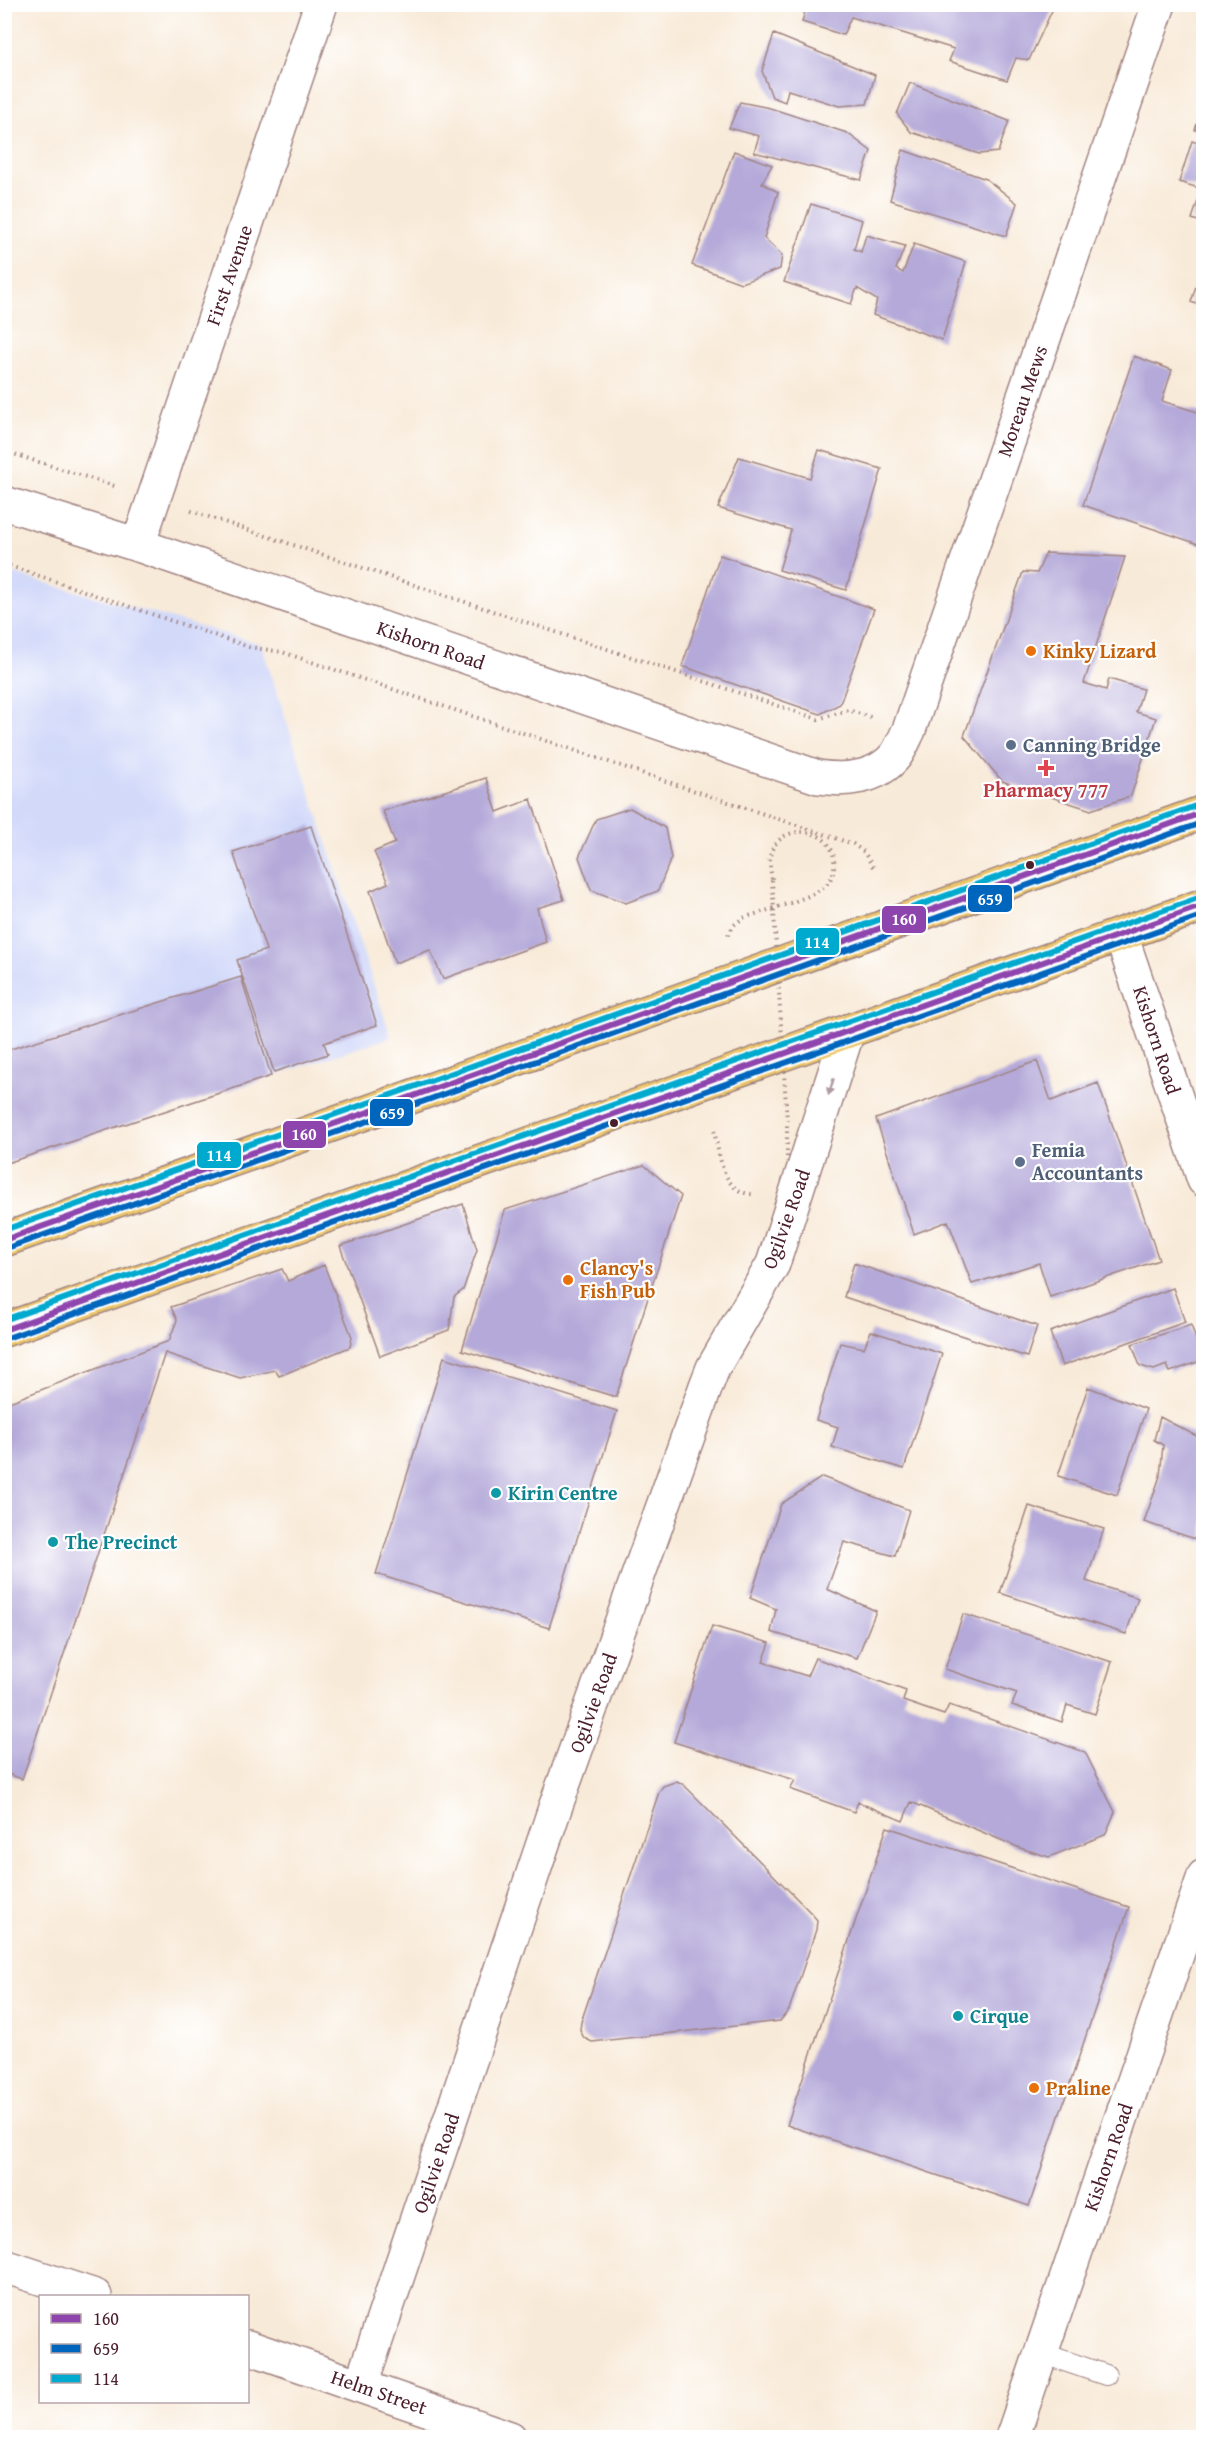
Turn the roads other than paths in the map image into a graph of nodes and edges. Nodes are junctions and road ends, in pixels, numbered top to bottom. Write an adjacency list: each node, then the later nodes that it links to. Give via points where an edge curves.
1 (321, 4): 4 (street, First Avenue)
2 (1159, 4): 5 (street, Moreau Mews, via 909,730 896,755 879,769)
3 (4, 503): 4 (street, Kishorn Road)
4 (138, 545): 5 (street, Kishorn Road, via 818,777)
5 (859, 777)
6 (1203, 812): 11 (highway)
7 (1203, 906): 8 (highway)
8 (1121, 935): 9 (highway); 10 (street, Kishorn Road)
9 (848, 1031): 12 (highway); 19 (street, Ogilvie Road, one-way to 19, via 773,1264 706,1386 555,1808)
10 (1203, 1180)
11 (4, 1240)
12 (4, 1330)
13 (1203, 1876): 17 (street, Kishorn Road)
14 (4, 2266): 15 (street)
15 (92, 2295)
16 (249, 2347): 19 (street, Helm Street)
17 (1041, 2353): 18 (lane); 21 (street, Kishorn Road)
18 (1106, 2375)
19 (361, 2385): 20 (street, Helm Street)
20 (510, 2438)
21 (1012, 2438)

